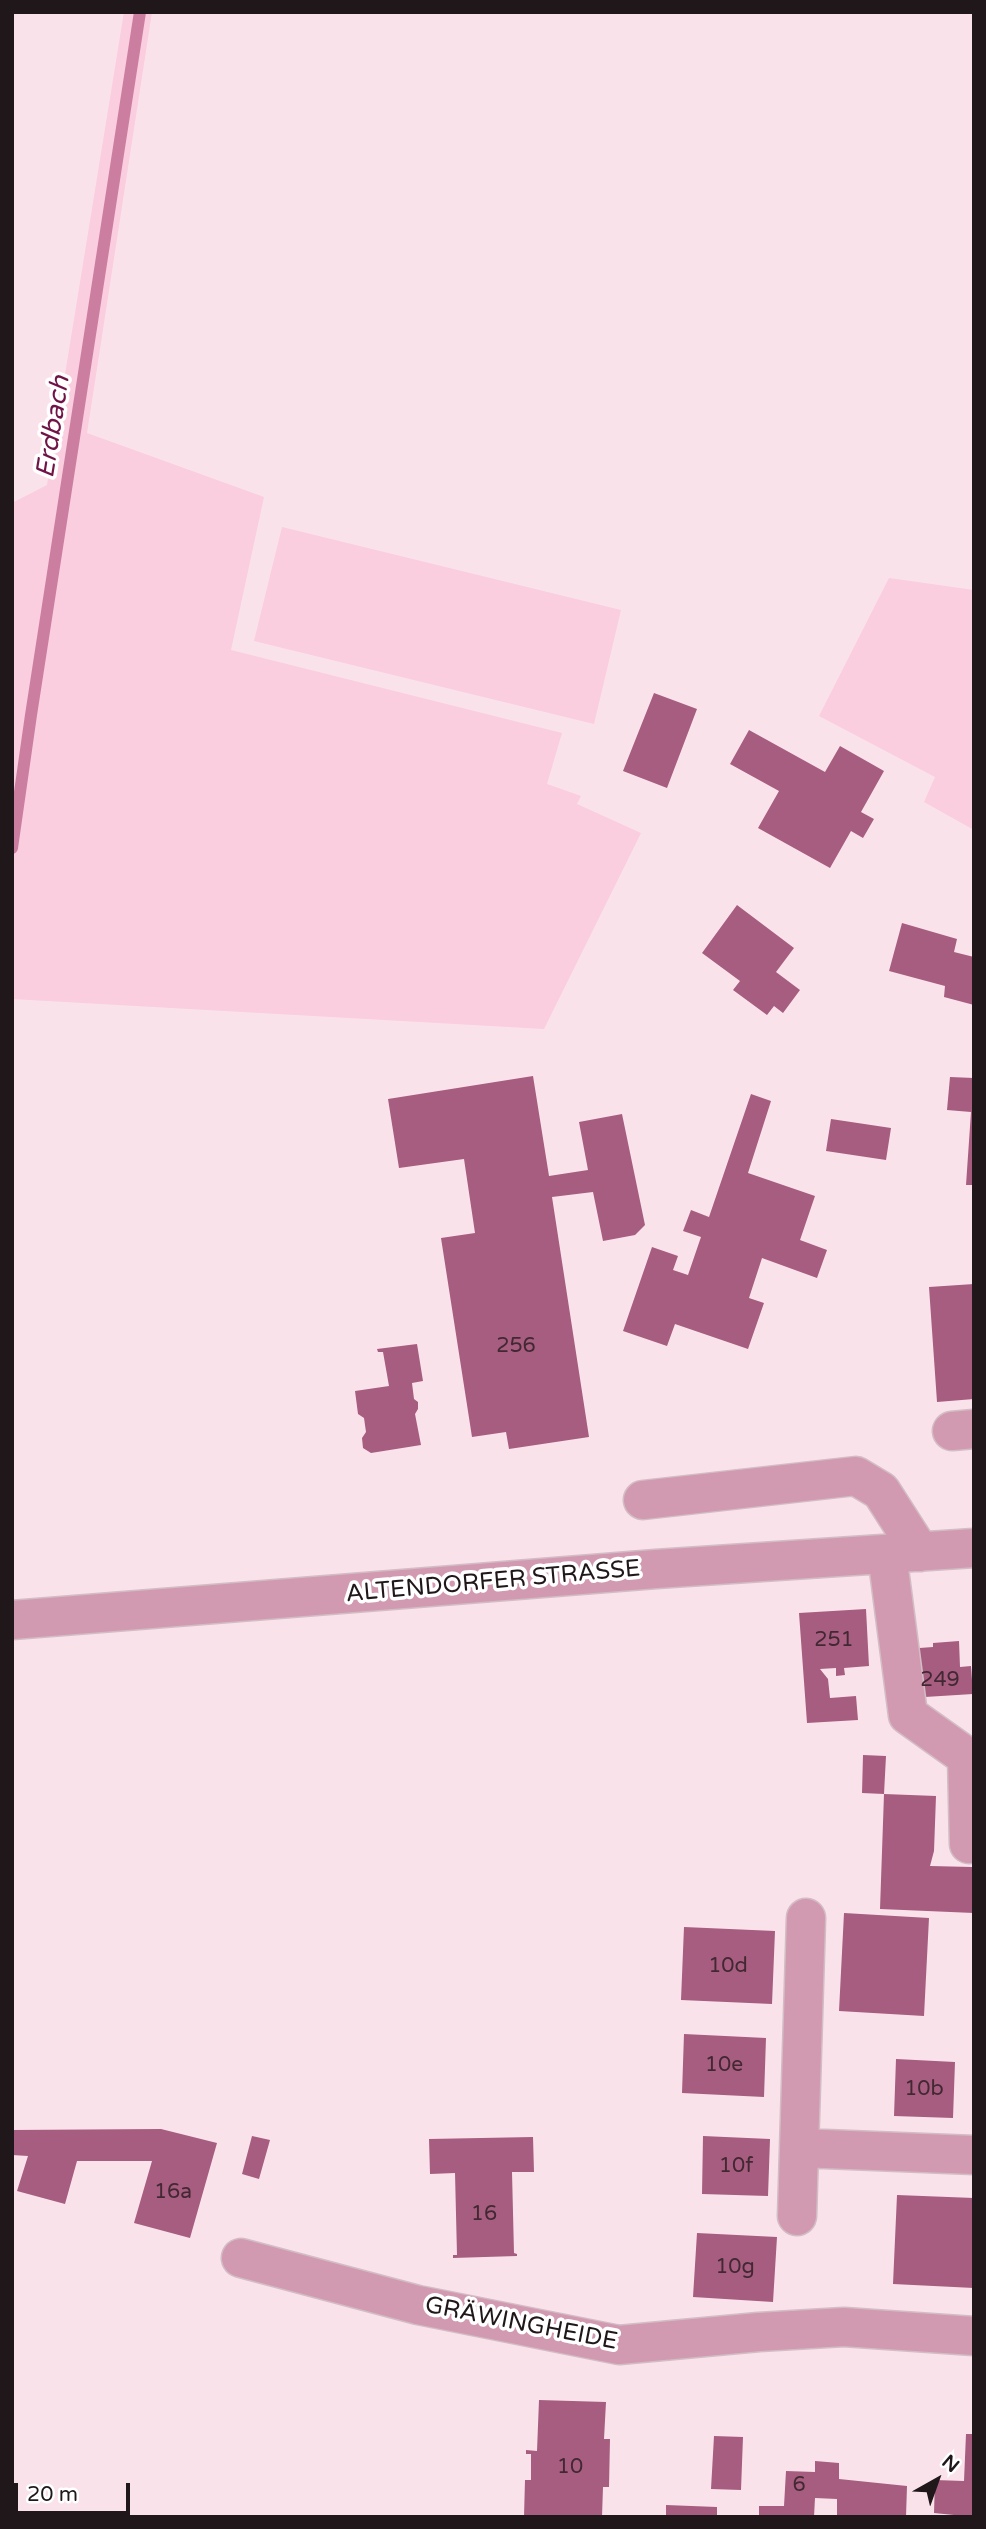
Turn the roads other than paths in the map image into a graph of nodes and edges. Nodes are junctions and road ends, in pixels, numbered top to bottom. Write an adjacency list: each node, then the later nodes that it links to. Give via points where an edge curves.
1 (643, 1500): 3 (street, via 856,1476 881,1491)
2 (974, 1548): 3 (street, ALTENDORFER STRASSE)
3 (904, 1553): 4 (street, ALTENDORFER STRASSE); 5 (street, via 908,1715 967,1757)
4 (12, 1620)
5 (969, 1844)
6 (806, 1918): 7 (street)
7 (800, 2148): 8 (street); 9 (street)
8 (974, 2155)
9 (797, 2216)
10 (241, 2258): 11 (street, GRÄWINGHEIDE, via 418,2305 619,2345 844,2327)
11 (974, 2336)

